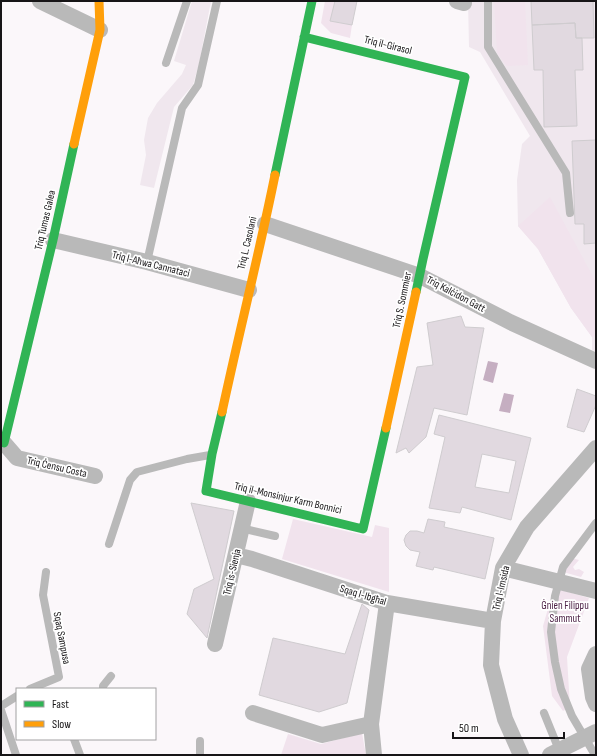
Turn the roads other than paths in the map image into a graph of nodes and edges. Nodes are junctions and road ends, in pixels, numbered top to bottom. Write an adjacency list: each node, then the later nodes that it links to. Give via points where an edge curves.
1 (40, 1): 7 (street)
2 (99, 1): 7 (street, Triq Tumas Galea)
3 (187, 1): 9 (lane)
4 (217, 1): 14 (lane, via 198,86 182,108)
5 (312, 1): 8 (street, Triq L. Casolani)
6 (488, 1): 11 (lane, via 488,47 566,173)
7 (100, 30): 13 (street, Triq Tumas Galea)
8 (304, 37): 10 (street, Triq il-Girasol); 12 (street, Triq L. Casolani)
9 (166, 63)
10 (465, 77): 15 (street, Triq S. Sommier)
11 (570, 213)
12 (265, 224): 15 (street, Triq Kalċidon Gatt); 16 (street, Triq L. Casolani)
13 (53, 240): 14 (street, Triq l-Aħwa Cannataci); 18 (street, Triq Tumas Galea)
14 (147, 262): 16 (street, Triq l-Aħwa Cannataci)
15 (420, 276): 17 (street, Triq Kalċidon Gatt, via 510,322); 26 (street, Triq S. Sommier)
16 (249, 290): 20 (street, Triq L. Casolani)
17 (596, 361)
18 (3, 443): 21 (street, Triq Ċensu Costa, via 17,458)
19 (596, 448): 30 (street, Triq l-Imsida, via 527,527)
20 (212, 454): 22 (street, Triq L. Casolani); 28 (lane, via 138,472 130,480)
21 (95, 476)
22 (206, 491): 23 (street, Triq il-Monsinjur Karm Bonnici)
23 (248, 501): 25 (street, Triq is-Sienja); 26 (street, Triq il-Monsinjur Karm Bonnici)
24 (596, 522): 56 (lane, via 563,568 555,596 551,632 561,689 572,716)
25 (241, 528): 27 (lane); 29 (street, Triq is-Sienja)
26 (363, 529)
27 (275, 536)
28 (109, 544)
29 (236, 556): 33 (street, Sqaq l-Ibgħal); 35 (street, Triq is-Sienja)
30 (503, 568): 32 (street); 34 (street, Triq l-Imsida)
31 (46, 572): 38 (lane, Sqaq Sampusa, via 43,595 59,677)
32 (596, 590)
33 (386, 603): 34 (street, Sqaq l-Ibgħal); 46 (street)
34 (493, 621): 55 (street, Triq l-Imsida, via 491,665 505,719)
35 (216, 644)
36 (596, 654): 41 (street, via 589,669 592,696)
37 (111, 676): 39 (lane)
38 (32, 688)
39 (103, 688)
40 (16, 697): 42 (lane)
41 (596, 704)
42 (1, 706)
43 (1, 710): 51 (lane)
44 (253, 713): 46 (street, via 322,735)
45 (544, 713): 50 (lane)
46 (371, 724): 54 (street)
47 (596, 732): 50 (street)
48 (74, 740): 52 (lane)
49 (200, 741): 53 (lane)
50 (554, 753)
51 (16, 755)
52 (80, 755)
53 (200, 755)
54 (374, 755)
55 (521, 755)
56 (595, 755)

